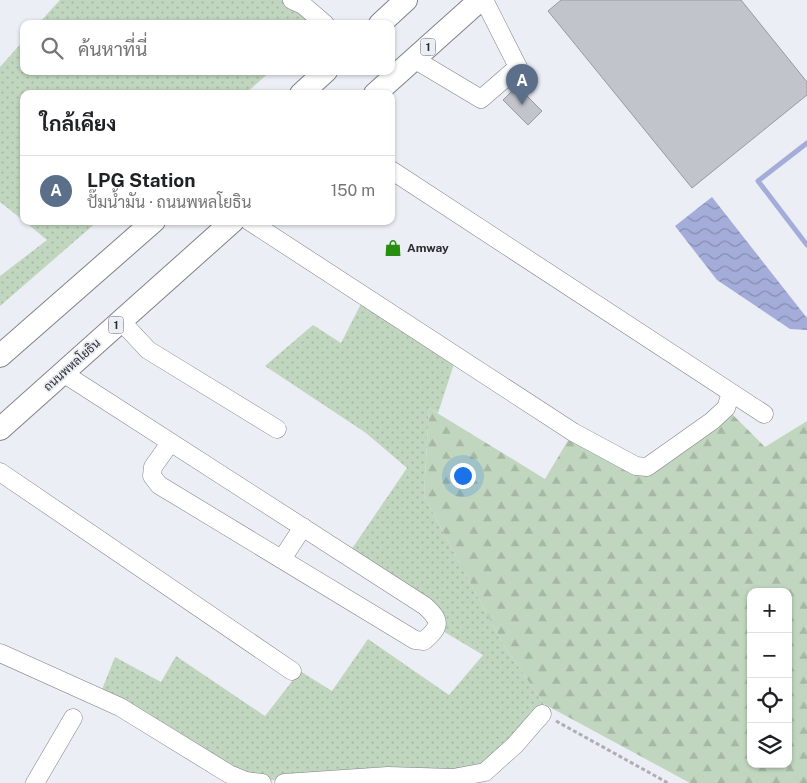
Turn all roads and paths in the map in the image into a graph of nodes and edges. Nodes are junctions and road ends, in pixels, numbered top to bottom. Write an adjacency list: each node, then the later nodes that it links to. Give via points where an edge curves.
1 (292, 0): 5 (street)
2 (406, 0): 6 (main road)
3 (480, 0): 7 (main road, 1)
4 (484, 0): 7 (street, via 518,67 482,98)
5 (320, 20)
6 (384, 20)
7 (414, 59): 10 (main road, 1)
8 (322, 75): 9 (main road)
9 (305, 90)
10 (379, 90)
11 (395, 173): 18 (street)
12 (149, 225): 16 (main road)
13 (229, 225): 15 (main road, ถนนพหลโยธิน / 1)
14 (256, 225): 18 (street, via 572,432 636,466 647,467 712,421 726,408)
15 (121, 321): 17 (main road, ถนนพหลโยธิน / 1); 21 (street, via 148,350)
16 (0, 356)
17 (63, 373): 20 (main road, ถนนพหลโยธิน / 1); 22 (street)
18 (731, 393): 19 (street)
19 (764, 414)
20 (0, 430)
21 (277, 430)
22 (170, 443): 24 (street); 25 (street, via 153,467 152,476 159,485)
23 (0, 472): 27 (street)
24 (303, 528): 25 (street); 25 (street, via 425,606 436,616 434,631 424,640 415,640)
25 (282, 558)
26 (0, 653): 31 (street, via 120,706 229,774)
27 (292, 671)
28 (542, 714): 32 (street, via 515,745 484,772 453,778 388,776); 33 (path)
29 (73, 718): 30 (street)
30 (35, 783)
31 (262, 783)
32 (284, 783)
33 (668, 783)

